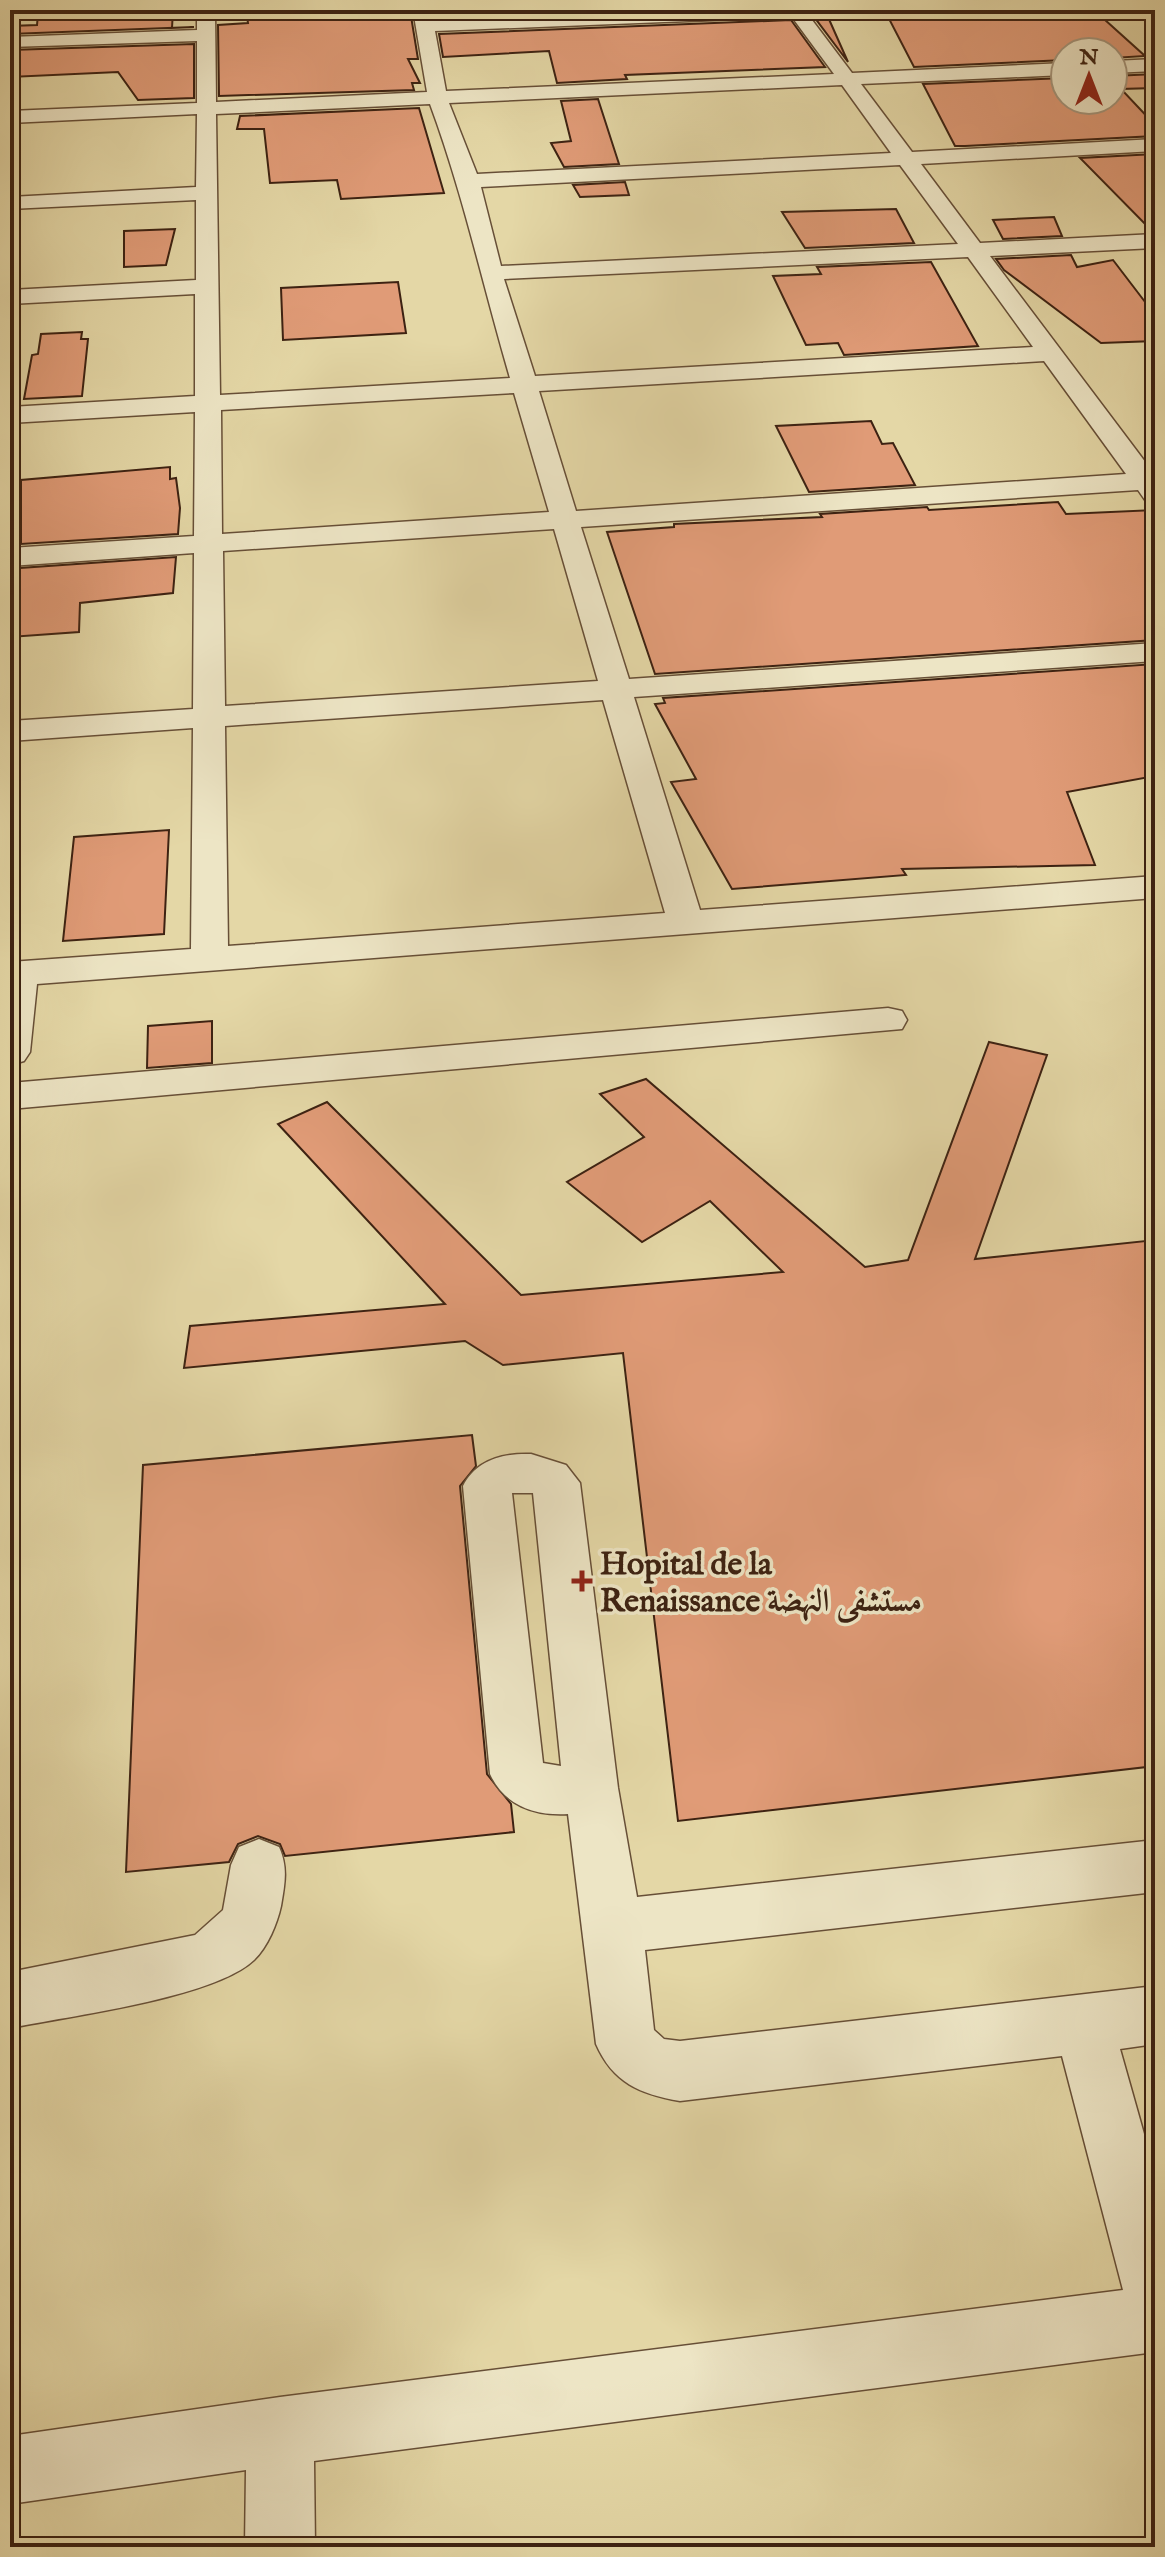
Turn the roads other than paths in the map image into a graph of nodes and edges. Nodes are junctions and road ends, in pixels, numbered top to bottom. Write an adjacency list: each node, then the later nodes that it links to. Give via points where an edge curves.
1 (822, 10): 2 (street)
2 (796, 11): 3 (street); 9 (street)
3 (424, 18): 10 (street)
4 (207, 22): 5 (street); 11 (street)
5 (10, 42)
6 (1155, 65): 7 (street)
7 (1129, 66)
8 (1049, 70): 9 (street)
9 (844, 79): 10 (street); 14 (street)
10 (437, 96): 11 (street); 15 (street)
11 (204, 108): 12 (street); 16 (street)
12 (10, 117)
13 (1155, 145): 14 (street)
14 (905, 158): 15 (street); 19 (street)
15 (469, 181): 20 (street)
16 (207, 193): 17 (street); 21 (street)
17 (10, 203)
18 (1155, 241): 19 (street)
19 (975, 250): 20 (street); 23 (street)
20 (491, 273): 24 (street)
21 (207, 286): 22 (street); 25 (street)
22 (10, 297)
23 (1052, 353): 24 (street); 27 (street)
24 (527, 385): 25 (street); 28 (street)
25 (209, 404): 26 (street); 29 (street)
26 (10, 415)
27 (1150, 488): 28 (street)
28 (567, 520): 29 (street); 32 (street)
29 (209, 543): 30 (street); 33 (street)
30 (10, 557)
31 (1155, 652): 32 (street)
32 (616, 688): 33 (street); 36 (street)
33 (209, 716): 34 (street); 37 (street)
34 (10, 731)
35 (1155, 887): 36 (street)
36 (686, 923): 37 (street)
37 (210, 960): 38 (street)
38 (14, 974): 40 (street)
39 (888, 1020): 41 (street)
40 (10, 1052)
41 (10, 1096)
42 (591, 1788): 42 (street, via 556,1483 541,1473 499,1476 487,1486 517,1774 539,1791); 45 (street)
43 (259, 1865): 46 (street, via 249,1924 231,1945 206,1960)
44 (1155, 1866): 45 (street)
45 (613, 1927): 48 (street, via 626,2044 650,2066 680,2071)
46 (10, 2000)
47 (1155, 2015): 48 (street)
48 (1084, 2025): 49 (street)
49 (1155, 2289)
50 (1155, 2319): 51 (street)
51 (280, 2431): 52 (street); 53 (street)
52 (10, 2470)
53 (280, 2547)

